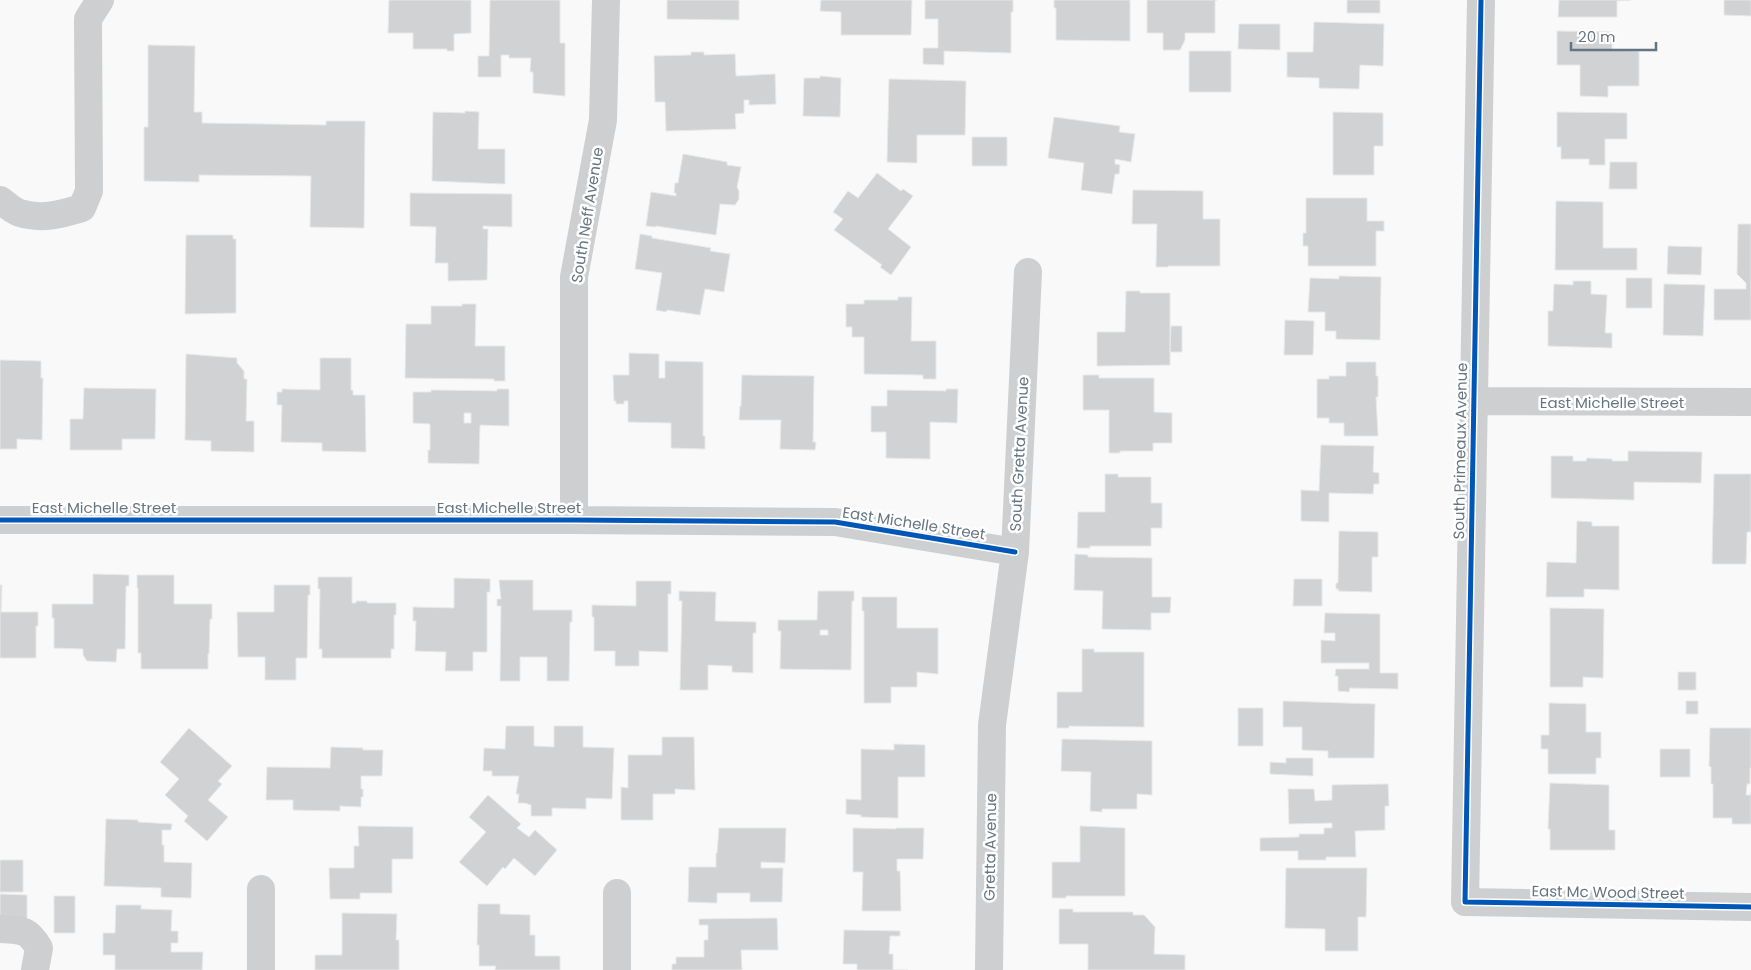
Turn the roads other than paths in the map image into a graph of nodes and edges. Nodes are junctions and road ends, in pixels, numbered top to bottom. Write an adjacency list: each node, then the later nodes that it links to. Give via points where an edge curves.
1 (100, 0): 4 (street, via 88,19 90,191 82,208 54,216 33,215 19,213)
2 (606, 0): 9 (street, South Neff Avenue, via 603,120 574,277)
3 (1481, 0): 6 (street, South Primeaux Avenue)
4 (0, 200)
5 (1028, 272): 10 (street, South Gretta Avenue)
6 (1473, 401): 7 (street, East Michelle Street); 14 (street, South Primeaux Avenue)
7 (1751, 402)
8 (0, 520): 9 (street, East Michelle Street)
9 (574, 520): 10 (street, East Michelle Street, via 835,522)
10 (1014, 552): 11 (street, South Gretta Avenue)
11 (992, 725): 20 (street, Gretta Avenue)
12 (261, 890): 18 (street)
13 (617, 893): 19 (street)
14 (1466, 902): 15 (street, East Mc Wood Street)
15 (1751, 908)
16 (0, 929): 17 (street, via 16,929 31,934 40,948)
17 (35, 970)
18 (262, 970)
19 (618, 970)
20 (989, 970)

